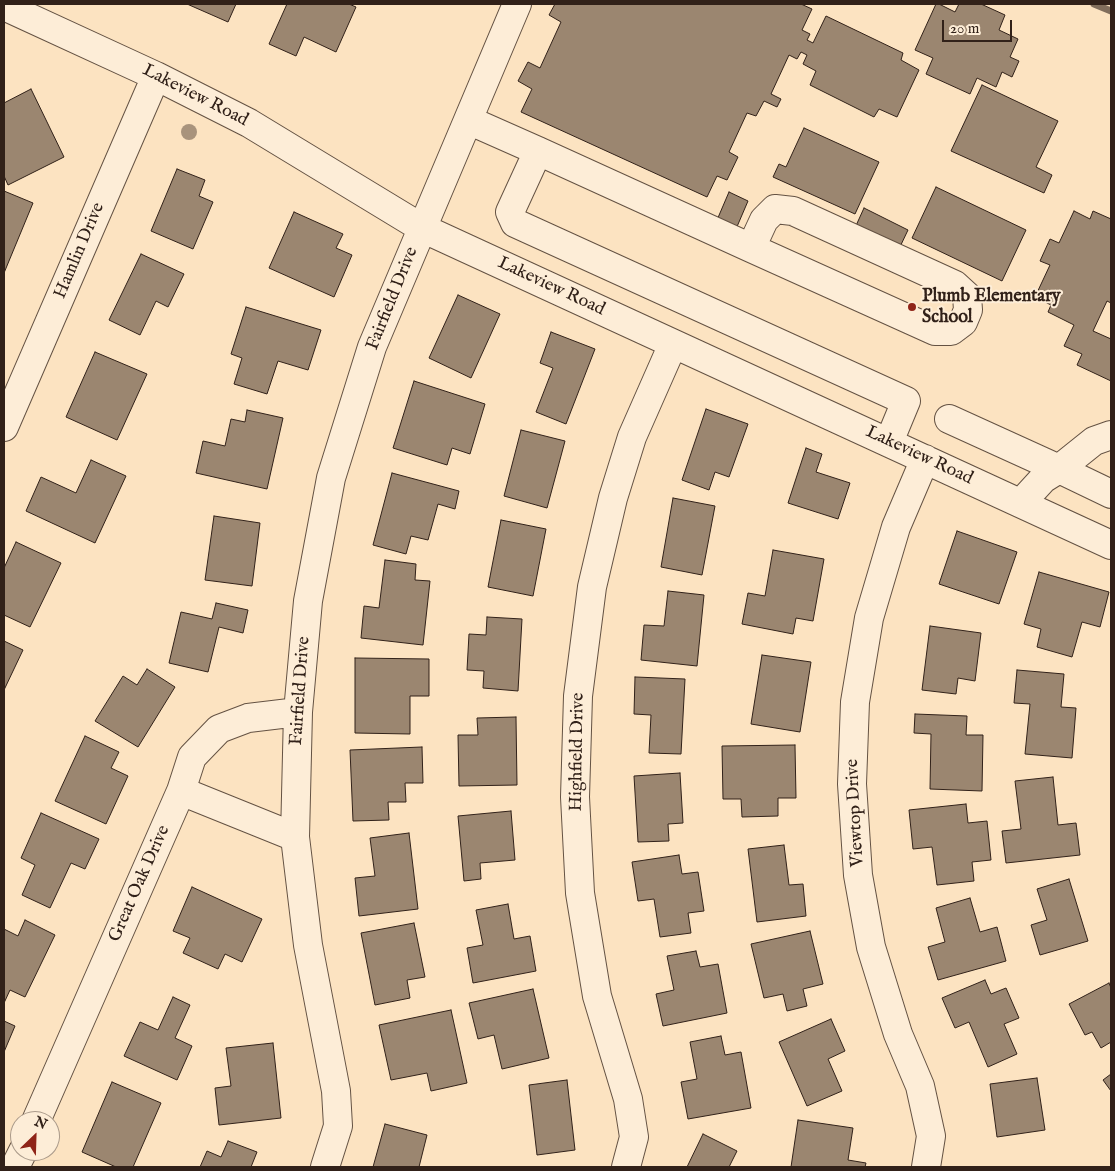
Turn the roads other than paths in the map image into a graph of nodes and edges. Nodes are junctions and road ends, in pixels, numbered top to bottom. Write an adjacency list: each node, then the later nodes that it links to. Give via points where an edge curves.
1 (517, 4): 4 (street, Fairfield Drive)
2 (4, 6): 3 (street, Lakeview Road)
3 (156, 76): 6 (street, Lakeview Road, via 249,123); 10 (street, Hamlin Drive)
4 (468, 120): 5 (street); 6 (street, Fairfield Drive)
5 (538, 151): 7 (street); 12 (street, via 510,212 515,223 906,401)
6 (422, 228): 8 (street, Lakeview Road); 18 (street, Fairfield Drive, via 372,347 331,478 308,601)
7 (751, 248): 7 (street, via 935,331 951,331 963,322 968,310 967,296 955,285 793,211 775,209 764,220)
8 (673, 344): 12 (street, Lakeview Road); 23 (street, Highfield Drive, via 632,437 613,498 592,586 578,696 575,797 580,893 597,996 628,1099 634,1137)
9 (949, 419): 14 (street)
10 (4, 427)
11 (1111, 435): 14 (street, via 1094,441)
12 (889, 442): 13 (street, Lakeview Road)
13 (925, 459): 16 (street, Lakeview Road); 24 (street, Viewtop Drive, via 896,527 869,618 855,702 852,784 858,875 871,947 898,1034 920,1086 931,1136)
14 (1059, 470): 15 (street); 16 (street, via 1043,479)
15 (1111, 494)
16 (1021, 503): 17 (street, Lakeview Road)
17 (1111, 545)
18 (298, 712): 19 (street, Great Oak Drive, via 248,718 219,728 192,757); 20 (street, Fairfield Drive)
19 (181, 791): 20 (street); 21 (street, Great Oak Drive)
20 (295, 837): 22 (street, Fairfield Drive, via 308,945 336,1091 338,1126)
21 (40, 1111)
22 (325, 1167)
23 (626, 1167)
24 (926, 1167)

